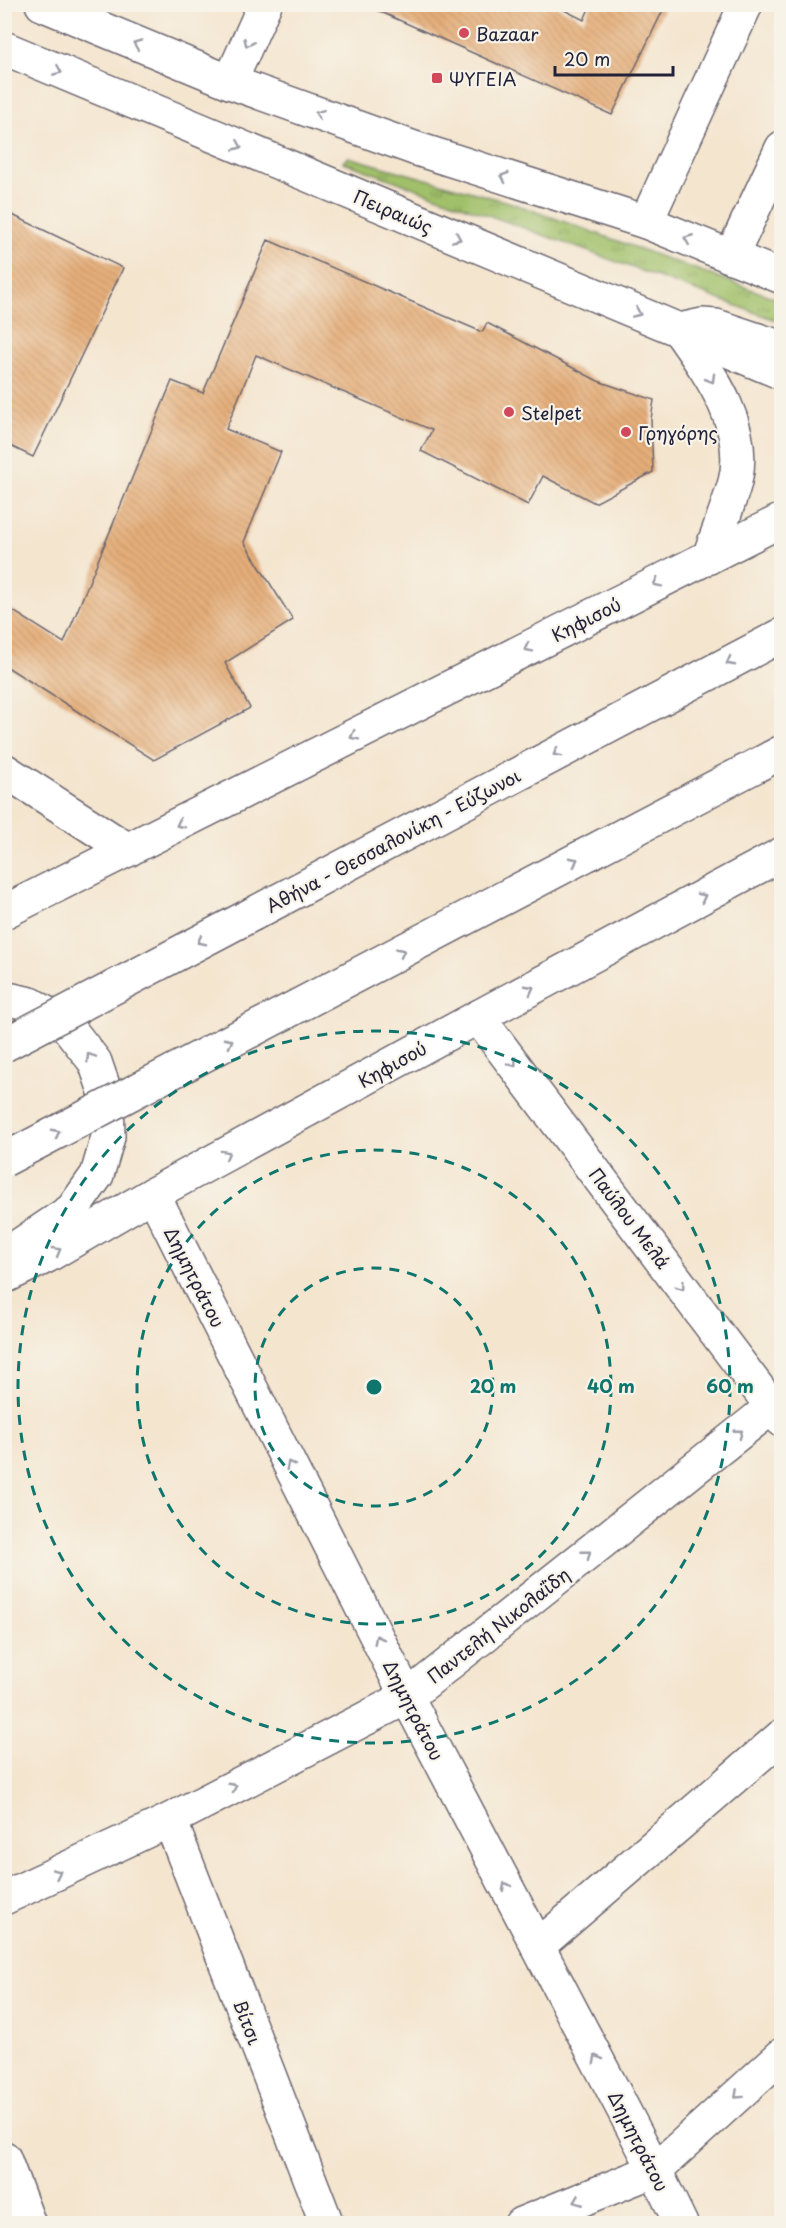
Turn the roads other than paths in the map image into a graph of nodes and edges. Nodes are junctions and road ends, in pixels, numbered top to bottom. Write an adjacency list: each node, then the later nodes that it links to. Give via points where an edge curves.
1 (42, 4): 5 (main road, one-way to 1)
2 (265, 4): 5 (main road, one-way to 5)
3 (746, 4): 7 (main road)
4 (4, 48): 10 (main road, Πειραιώς, one-way to 10)
5 (230, 82): 7 (main road, one-way to 5, via 414,148)
6 (782, 148): 8 (main road)
7 (646, 222): 8 (main road, one-way to 7)
8 (731, 257): 9 (main road)
9 (782, 277)
10 (678, 330): 11 (main road, via 716,326); 12 (main road, Πειραιώς); 14 (main road, one-way to 14, via 723,400 736,434 735,481)
11 (782, 348)
12 (782, 374)
13 (782, 520): 14 (main road, Κηφισού)
14 (709, 557): 18 (main road, Κηφισού, one-way to 18)
15 (782, 635): 23 (main road, Αθήνα - Θεσσαλονίκη - Εύζωνοι, one-way to 23, bridge)
16 (782, 752): 24 (main road, one-way to 16, bridge)
17 (4, 770): 18 (main road)
18 (128, 850): 20 (main road, Κηφισού)
19 (782, 854): 22 (main road, Κηφισού, one-way to 19)
20 (4, 912)
21 (4, 998): 26 (main road, one-way to 21, via 72,1210 97,1175 108,1137 107,1097 95,1062 67,1026 31,1004)
22 (478, 1017): 25 (main road, Κηφισού, one-way to 22); 28 (main road, Παύλου Μελά, one-way to 28)
23 (4, 1045)
24 (4, 1161)
25 (153, 1194): 27 (main road, Κηφισού, one-way to 25); 29 (main road, Δημητράτου, one-way to 25)
26 (4, 1256)
27 (4, 1277)
28 (777, 1414): 29 (main road, Παντελή Νικολαΐδη, one-way to 28)
29 (407, 1697): 31 (main road, Παντελή Νικολαΐδη, one-way to 29); 33 (main road, Δημητράτου, one-way to 29)
30 (782, 1736): 33 (main road)
31 (170, 1820): 32 (main road, Παντελή Νικολαΐδη, one-way to 31); 38 (main road, Βίτσι)
32 (4, 1898)
33 (538, 1947): 36 (main road, Δημητράτου, one-way to 33)
34 (782, 2055): 36 (main road, one-way to 36)
35 (4, 2158): 37 (main road)
36 (655, 2170): 39 (main road, one-way to 39); 40 (main road, Δημητράτου)
37 (29, 2223)
38 (327, 2223)
39 (521, 2223)
40 (681, 2223)

